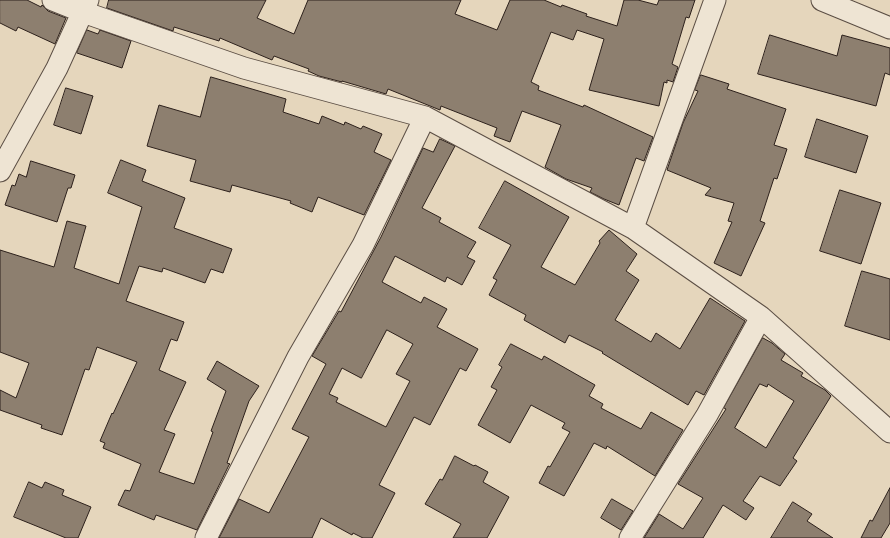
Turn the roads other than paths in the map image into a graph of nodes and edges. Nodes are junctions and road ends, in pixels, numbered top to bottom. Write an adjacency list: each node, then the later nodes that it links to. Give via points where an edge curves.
1 (53, 0): 4 (street)
2 (715, 0): 8 (street)
3 (832, 2): 5 (street)
4 (86, 6): 6 (street, via 244,68); 7 (street, via 57,68)
5 (890, 28)
6 (425, 117): 8 (street); 11 (street, via 363,245 298,357)
7 (0, 171)
8 (633, 228): 9 (street)
9 (761, 317): 10 (street); 12 (street, via 707,415)
10 (890, 432)
11 (206, 538)
12 (630, 538)

